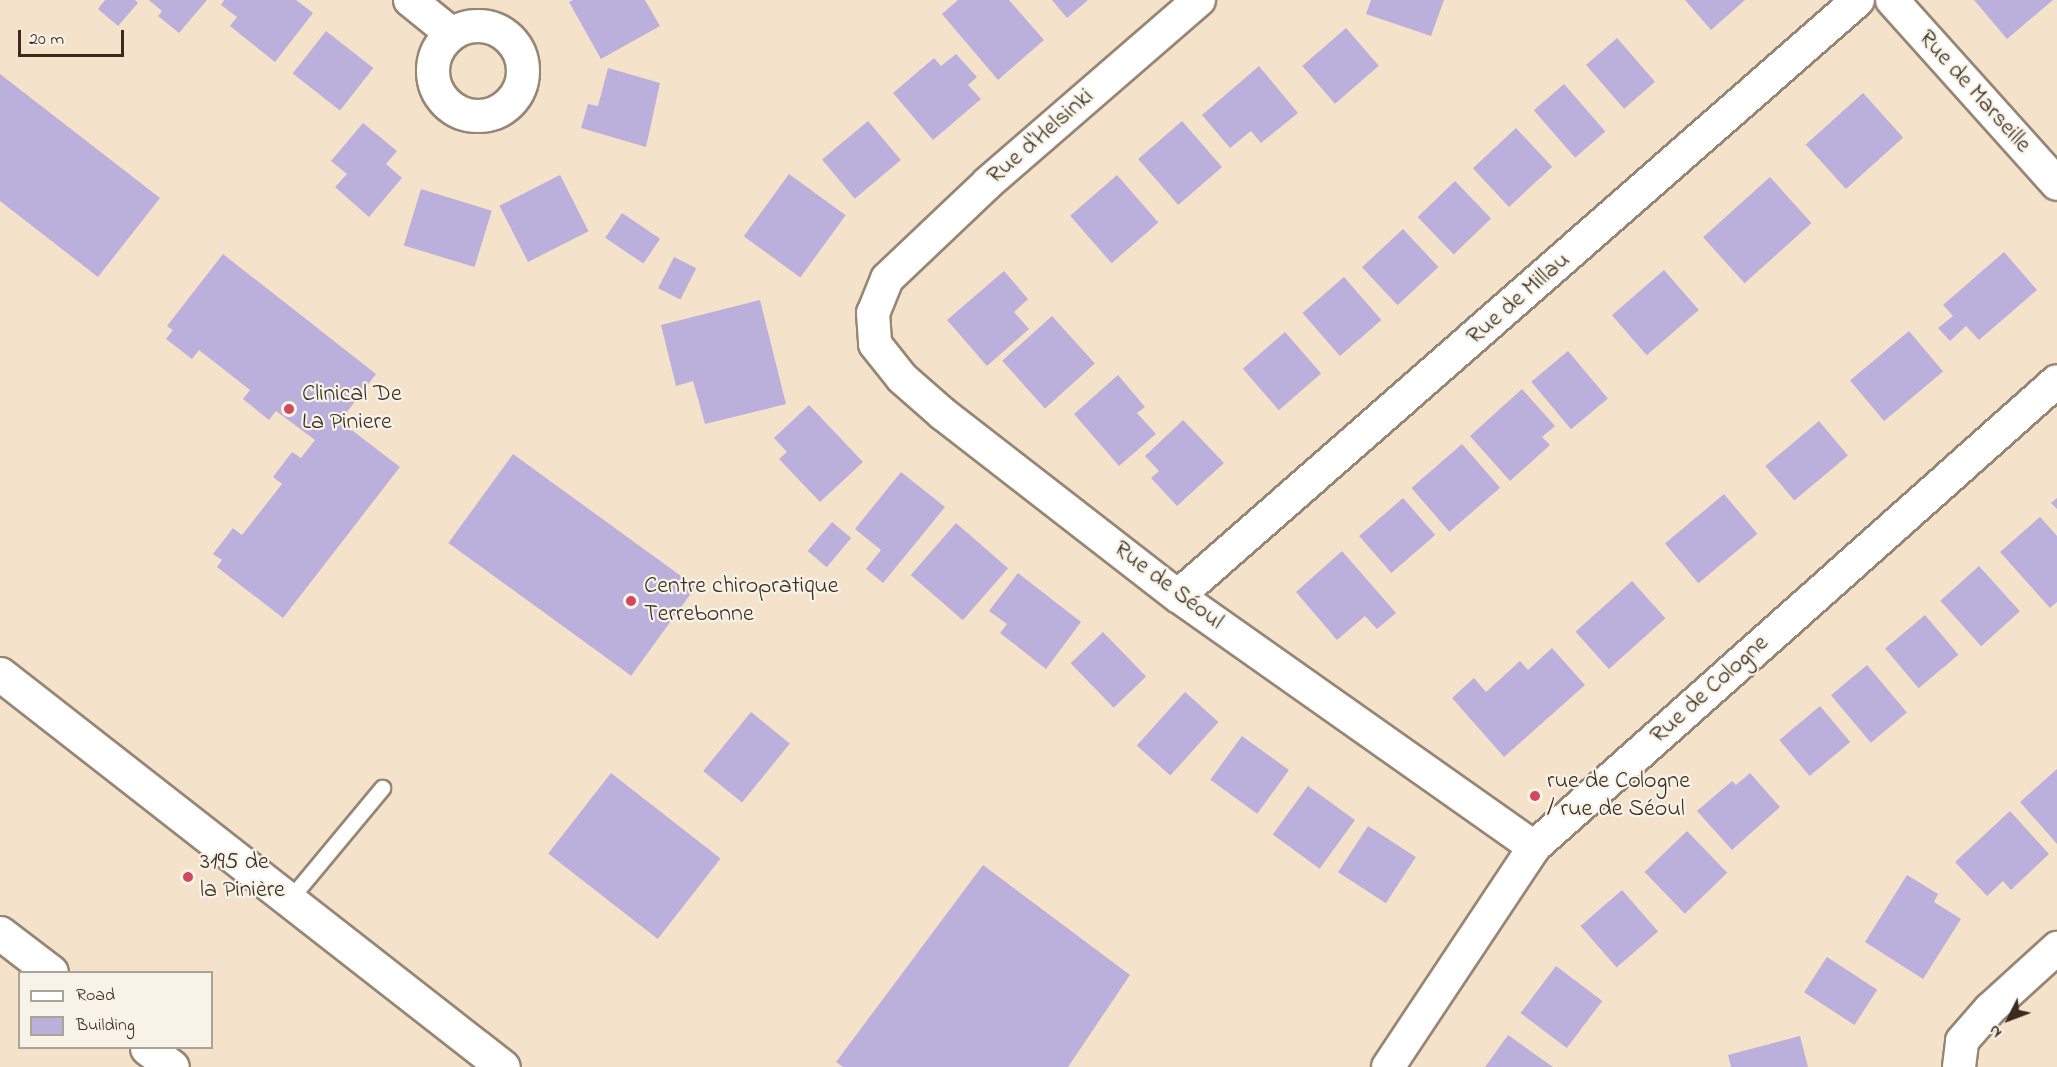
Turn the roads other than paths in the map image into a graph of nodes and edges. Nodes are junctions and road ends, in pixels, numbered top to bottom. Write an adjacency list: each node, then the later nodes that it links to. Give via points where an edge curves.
1 (410, 0): 5 (street)
2 (1199, 0): 7 (street, Rue d'Helsinki, via 988,183)
3 (1858, 0): 9 (street, Rue de Millau)
4 (1892, 0): 6 (street, Rue de Marseille)
5 (452, 34)
6 (2057, 184)
7 (887, 279): 9 (street, Rue de Séoul, via 873,313 875,344 902,378)
8 (2057, 381): 12 (street, Rue de Cologne)
9 (1178, 596): 12 (street, Rue de Séoul)
10 (0, 674): 13 (main road)
11 (382, 788): 13 (lane)
12 (1534, 847): 20 (street, Rue de Cologne)
13 (289, 900): 19 (main road)
14 (0, 933): 16 (main road)
15 (2057, 948): 21 (street, via 1990,1009 1962,1041)
16 (50, 971)
17 (150, 1049): 18 (main road)
18 (172, 1067)
19 (503, 1067)
20 (1388, 1067)
21 (1959, 1067)

